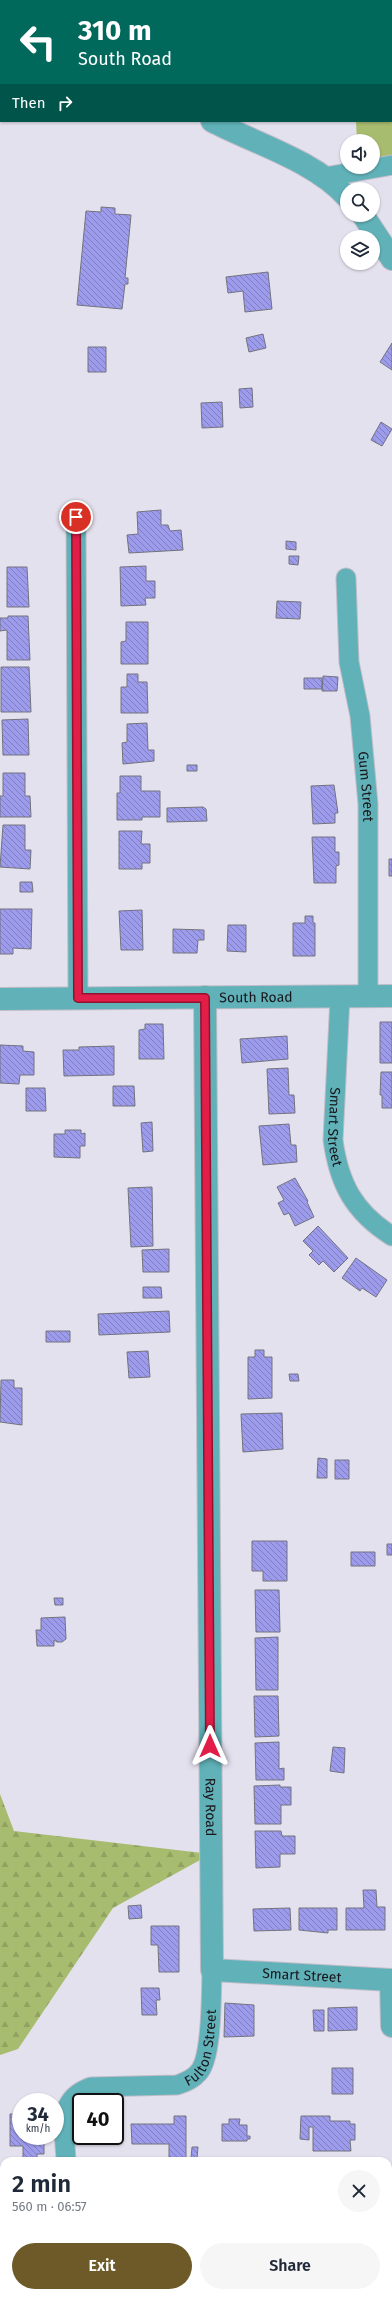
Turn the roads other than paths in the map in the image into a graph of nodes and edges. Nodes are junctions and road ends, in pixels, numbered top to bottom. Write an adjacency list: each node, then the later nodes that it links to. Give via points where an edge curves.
1 (214, 122): 3 (street)
2 (392, 165): 3 (street)
3 (325, 177): 4 (street)
4 (340, 191)
5 (368, 222): 6 (street)
6 (392, 259)
7 (76, 517): 13 (street)
8 (346, 578): 11 (street, Gum Street, via 349,662 360,716 368,804)
9 (392, 996): 11 (street, South Road)
10 (340, 997): 11 (street, South Road); 14 (street, South Road); 15 (street, Smart Street, via 333,1140 336,1163 351,1198 366,1216)
11 (368, 997)
12 (0, 998): 13 (street, South Road)
13 (78, 998): 14 (street, South Road)
14 (205, 998): 16 (street, Ray Road)
15 (392, 1236)
16 (212, 1970): 17 (street, Smart Street); 19 (street, Fulton Street, via 208,2055 198,2073 177,2085 91,2087 79,2092 73,2096 64,2115)
17 (391, 1980): 18 (street)
18 (392, 2026)
19 (66, 2157)

